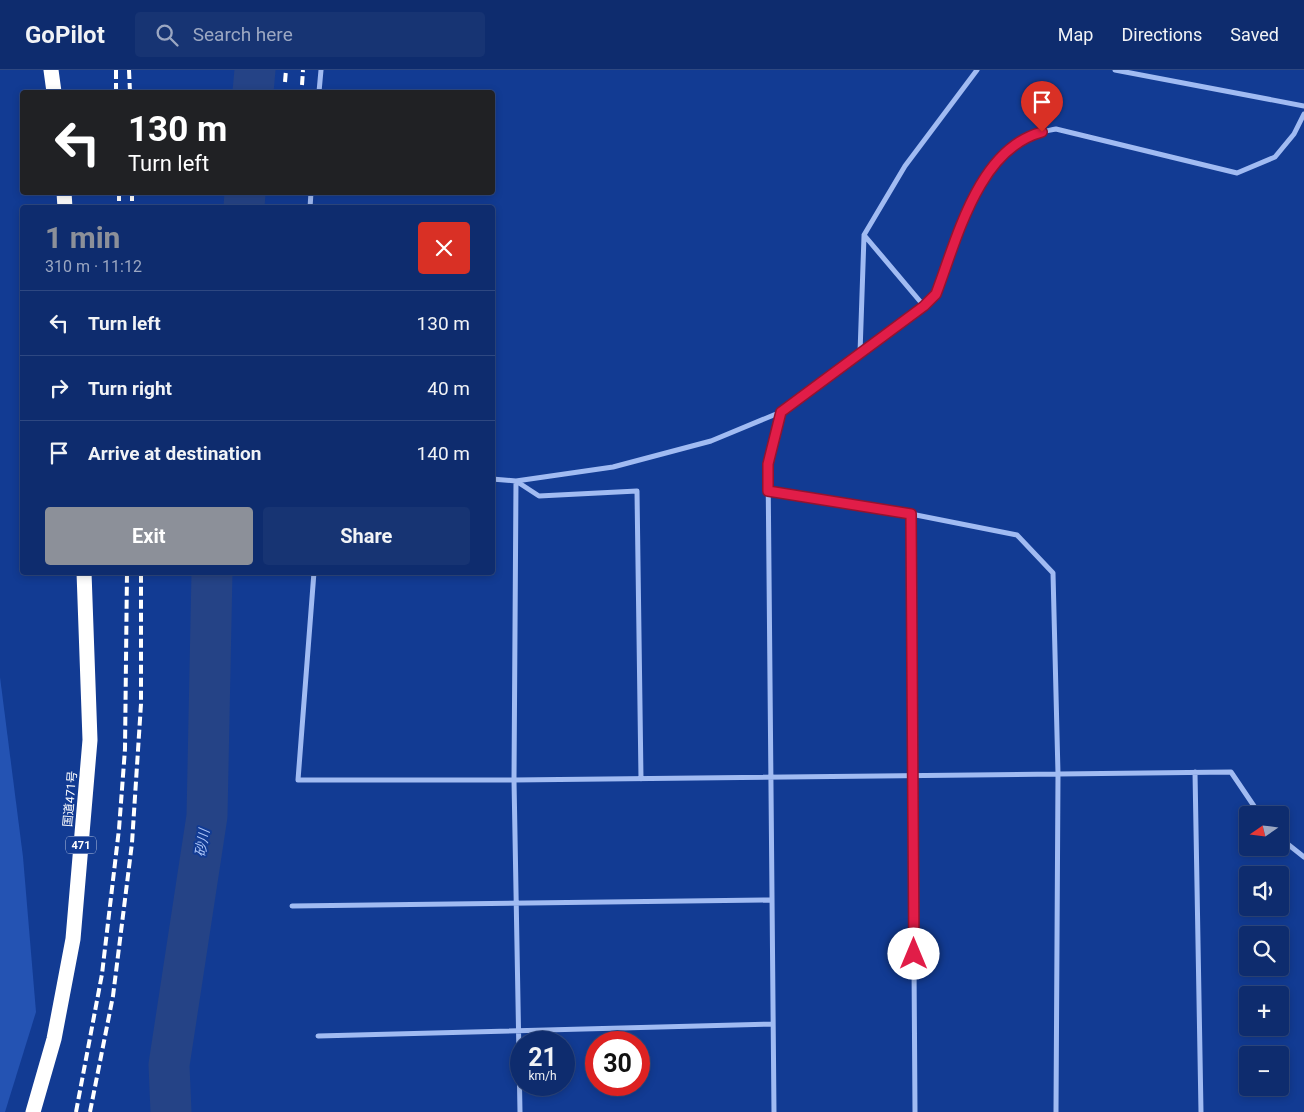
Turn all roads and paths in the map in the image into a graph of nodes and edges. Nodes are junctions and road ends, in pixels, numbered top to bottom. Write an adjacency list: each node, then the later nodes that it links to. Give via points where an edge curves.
1 (52, 70): 5 (highway)
2 (321, 70): 6 (street)
3 (977, 70): 9 (street, via 905,166)
4 (1115, 70): 7 (street)
5 (54, 90)
6 (319, 90)
7 (1304, 106)
8 (1304, 114): 10 (street, via 1294,134 1275,157 1237,173 1056,129 1028,136 1007,150 977,189 936,294)
9 (864, 235): 10 (street); 11 (street)
10 (924, 306): 11 (street)
11 (860, 353): 12 (street)
12 (781, 412): 14 (street, via 710,441 613,467); 15 (street, via 768,464)
13 (495, 479): 14 (street)
14 (516, 481): 23 (street, via 539,496 638,491); 24 (street)
15 (768, 491): 16 (street); 22 (street)
16 (911, 514): 20 (street, via 1017,535 1054,573); 21 (street)
17 (84, 575): 34 (highway, 国道471号 / 471, via 90,740 73,939 54,1039)
18 (314, 575): 24 (street, via 298,780)
19 (1195, 772): 20 (street); 25 (street, via 1231,772); 39 (street)
20 (1058, 774): 21 (street); 38 (street)
21 (913, 776): 22 (street); 37 (street)
22 (770, 777): 23 (street); 28 (street)
23 (641, 779): 24 (street)
24 (514, 780): 29 (street)
25 (1254, 806)
26 (1289, 845): 27 (street)
27 (1304, 857)
28 (772, 900): 29 (street); 31 (street)
29 (516, 903): 30 (street); 32 (street)
30 (292, 906)
31 (773, 1024): 32 (street); 36 (street)
32 (518, 1030): 33 (street); 35 (street)
33 (318, 1036)
34 (33, 1112)
35 (520, 1112)
36 (774, 1112)
37 (916, 1112)
38 (1056, 1112)
39 (1201, 1112)

